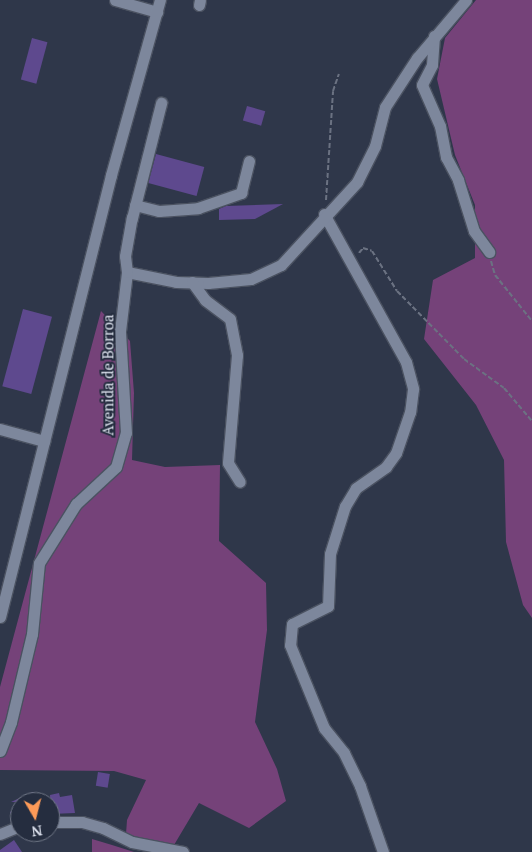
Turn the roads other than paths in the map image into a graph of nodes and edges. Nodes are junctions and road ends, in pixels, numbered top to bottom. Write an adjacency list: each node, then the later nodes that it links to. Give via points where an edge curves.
1 (115, 0): 4 (street)
2 (160, 0): 4 (street)
3 (466, 0): 5 (street)
4 (157, 12): 14 (street, via 111,175)
5 (434, 35): 9 (street, via 385,107 375,146 357,182); 10 (street, via 432,65 422,85 440,126 446,157 458,180 474,231)
6 (161, 102): 8 (street, Avenida de Borroa)
7 (249, 161): 8 (street, via 241,193 198,208 159,210)
8 (135, 205): 11 (street, Avenida de Borroa, via 126,256)
9 (324, 214): 12 (street, via 281,265 251,279); 20 (street, via 406,362 413,389 410,412 396,452 386,466 356,488 345,506 330,554 328,606 292,624 290,645 324,728 344,754 360,786)
10 (489, 252)
11 (127, 272): 12 (street); 17 (street, Avenida de Borroa, via 120,331 126,433 116,467 76,504 40,564 32,634 11,722)
12 (192, 282): 15 (street, via 205,300 230,319 236,355 228,462)
13 (0, 429): 14 (street)
14 (44, 441): 16 (street)
15 (240, 482)
16 (0, 617)
17 (0, 752)
18 (60, 822): 19 (street, via 82,822 132,842)
19 (183, 852)
20 (382, 852)

